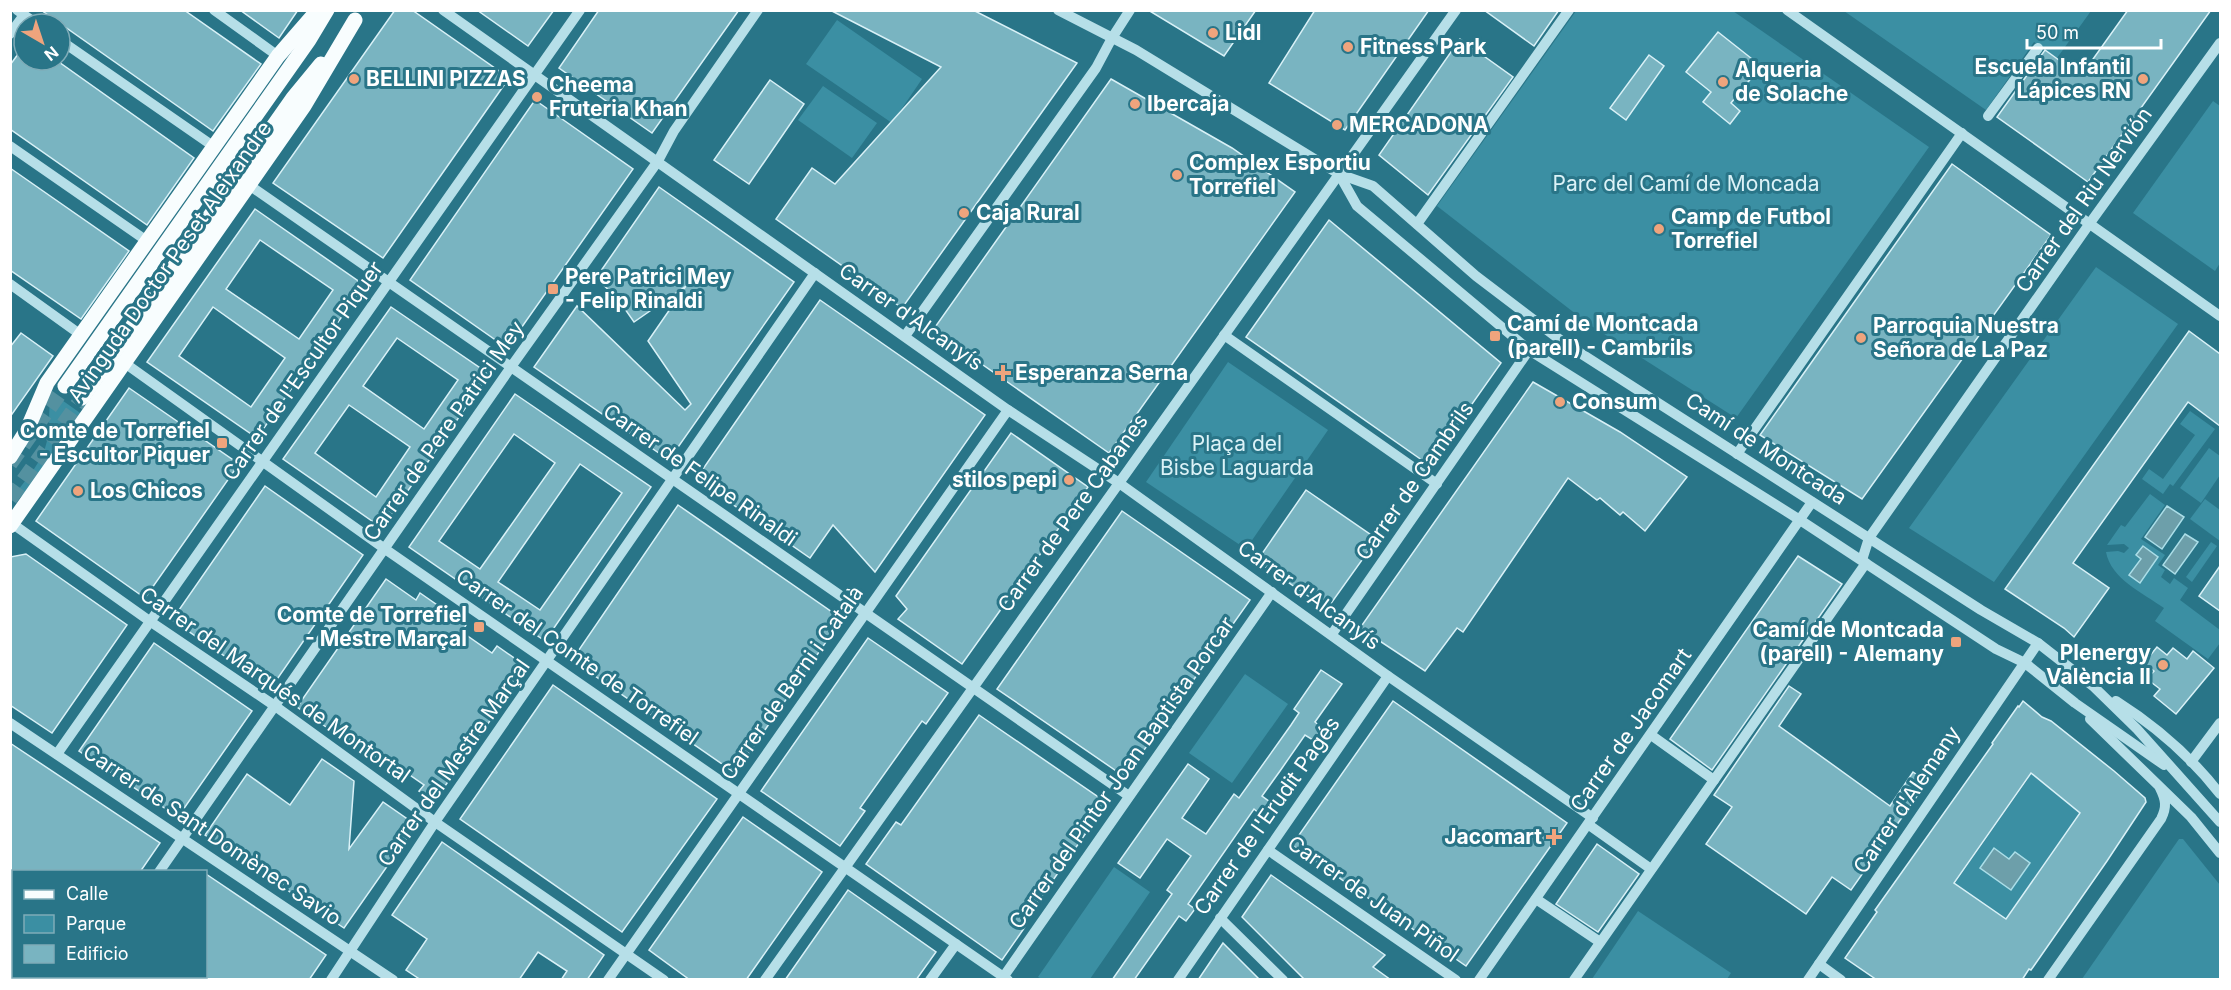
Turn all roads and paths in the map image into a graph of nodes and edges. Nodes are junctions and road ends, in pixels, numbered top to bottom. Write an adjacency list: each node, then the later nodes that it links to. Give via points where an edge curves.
1 (214, 10): 17 (street)
2 (318, 10): 17 (main road, Avinguda Doctor Peset Aleixandre)
3 (327, 10): 39 (main road, Avinguda Doctor Peset Aleixandre)
4 (443, 10): 18 (street, Carrer d'Alcanyís)
5 (580, 10): 18 (street, Carrer de l'Escultor Piquer)
6 (758, 10): 23 (street, Carrer de Pere Patrici Mey, via 674,131)
7 (1058, 10): 13 (street, Camí de Montcada)
8 (1130, 10): 13 (street)
9 (1456, 10): 24 (street, Carrer de Pere Cabanes)
10 (1569, 10): 27 (street)
11 (1787, 10): 20 (street)
12 (359, 15): 25 (main road, Avinguda Doctor Peset Aleixandre); 40 (main road, Avinguda Doctor Peset Aleixandre, via 293,98)
13 (1112, 38): 24 (street, Camí de Montcada); 35 (street, via 1096,68)
14 (2220, 43): 26 (street, Carrer del Riu Nervión)
15 (72, 48): 22 (street)
16 (2038, 48): 19 (street)
17 (278, 56): 22 (main road, Avinguda Doctor Peset Aleixandre)
18 (534, 75): 23 (street, Carrer d'Alcanyís); 30 (street, Carrer de l'Escultor Piquer)
19 (1988, 116)
20 (1962, 133): 26 (street); 42 (street)
21 (10, 146): 28 (street)
22 (213, 146): 28 (main road, Avinguda Doctor Peset Aleixandre)
23 (658, 162): 29 (street, Carrer d'Alcanyís); 38 (street, Carrer de Pere Patrici Mey)
24 (1339, 174): 27 (street, Camí de Montcada, via 1373,186); 34 (street, Carrer de Pere Cabanes); 36 (street, Camí de Montcada, via 1357,206)
25 (249, 186): 30 (street, Carrer de Felipe Rinaldi); 37 (main road, Avinguda Doctor Peset Aleixandre)
26 (2090, 223): 32 (street); 51 (street, Carrer del Riu Nervión)
27 (1417, 224): 42 (street, Camí de Montcada, via 1476,276 1563,342)
28 (147, 241): 33 (main road, Avinguda Doctor Peset Aleixandre)
29 (815, 273): 35 (street, Carrer d'Alcanyís); 45 (street, Carrer del Mestre Marçal)
30 (389, 282): 38 (street, Carrer de Felipe Rinaldi); 44 (street, Carrer de l'Escultor Piquer)
31 (10, 284): 33 (street)
32 (2220, 316)
33 (81, 335): 43 (main road, Avinguda Doctor Peset Aleixandre, via 47,383 27,430)
34 (1224, 335): 46 (street, Carrer de Pere Cabanes); 47 (street)
35 (904, 336): 41 (street, Carrer d'Alcanyís)
36 (1529, 350): 47 (street, Carrer de Cambrils); 49 (street, Camí de Montcada)
37 (126, 364): 44 (street, Carrer del Comte de Torrefiel); 50 (main road, Avinguda Doctor Peset Aleixandre)
38 (511, 367): 45 (street, Carrer de Felipe Rinaldi); 52 (street, Carrer de Pere Patrici Mey)
39 (65, 386)
40 (82, 398)
41 (1008, 410): 46 (street, Carrer d'Alcanyís); 55 (street, Carrer de Berni i Català)
42 (1737, 454): 48 (street, Camí de Montcada)
43 (10, 457)
44 (263, 463): 52 (street, Carrer del Comte de Torrefiel); 56 (street, Carrer de l'Escultor Piquer)
45 (673, 480): 55 (street, Carrer de Felipe Rinaldi); 59 (street, Carrer del Mestre Marçal)
46 (1119, 483): 54 (street, Carrer d'Alcanyís); 63 (street, Carrer de Pere Cabanes)
47 (1437, 484): 57 (street, Carrer de Cambrils)
48 (1812, 502): 49 (street, Carrer de Jacomart); 51 (street, Camí de Montcada)
49 (1800, 520): 53 (street, Camí de Montcada); 68 (street, Carrer de Jacomart)
50 (11, 524): 56 (street, Carrer del Marqués de Montortal)
51 (1869, 538): 53 (street, Carrer del Riu Nervión); 58 (street, Camí de Montcada)
52 (385, 549): 59 (street, Carrer del Comte de Torrefiel); 65 (street, Carrer de Pere Patrici Mey)
53 (1864, 562): 60 (street, Camí de Montcada, via 1996,649); 72 (street, Carrer del Riu Nervión)
54 (1272, 592): 57 (street, Carrer d'Alcanyís); 76 (street, Carrer del Pintor Joan Baptista Porcar)
55 (865, 613): 63 (street, Carrer de Felipe Rinaldi); 74 (street, Carrer de Berni i Català)
56 (152, 622): 65 (street, Carrer del Marqués de Montortal); 69 (street, Carrer de l'Escultor Piquer)
57 (1332, 634): 61 (street, Carrer d'Alcanyís)
58 (2038, 643): 60 (street, Carrer d'Alemany); 62 (street, Camí de Montcada)
59 (548, 661): 74 (street, Carrer del Comte de Torrefiel); 78 (street, Carrer del Mestre Marçal)
60 (2025, 663): 64 (street, Camí de Montcada); 92 (street, Carrer d'Alemany)
61 (1388, 676): 77 (street, Carrer d'Alcanyís); 81 (street, Carrer de l'Erudit Pagés)
62 (2093, 686): 70 (street, Camí de Montcada); 71 (street, Camí de Montcada)
63 (973, 688): 76 (street, Carrer de Felipe Rinaldi); 83 (street, Carrer de Pere Cabanes)
64 (2075, 703): 71 (street, Camí de Montcada); 73 (street, Camí de Montcada)
65 (275, 706): 78 (street, Carrer del Marqués de Montortal); 80 (street, Carrer de Pere Patrici Mey)
66 (10, 723): 69 (street, Carrer de Sant Domènec Savio)
67 (2220, 723): 70 (street)
68 (1651, 735): 72 (street); 77 (street, Carrer de Jacomart)
69 (57, 754): 80 (street, Carrer de Sant Domènec Savio)
70 (2191, 762): 75 (street, Camí de Montcada)
71 (2181, 778): 79 (street, Camí de Montcada)
72 (1714, 780): 84 (street, Carrer del Riu Nervión)
73 (2160, 788): 82 (street, Camí de Montcada); 107 (street, via 2166,806 2161,819)
74 (738, 793): 83 (street, Carrer del Comte de Torrefiel); 91 (street, Carrer de Berni i Català)
75 (2220, 794)
76 (1129, 796): 93 (street, Carrer del Pintor Joan Baptista Porcar)
77 (1591, 821): 84 (street, Carrer d'Alcanyís); 86 (street, Carrer de Jacomart)
78 (435, 822): 90 (street, Carrer del Mestre Marçal); 91 (street, Carrer del Marqués de Montortal)
79 (2220, 822)
80 (183, 838): 85 (street, Carrer de Pere Patrici Mey); 90 (street, Carrer de Sant Domènec Savio)
81 (1268, 850): 87 (street, Carrer de l'Erudit Pagés); 102 (street, Carrer de Juan Piñol)
82 (2220, 853)
83 (844, 868): 89 (street, Carrer del Comte de Torrefiel); 98 (street, Carrer de Pere Cabanes)
84 (1651, 869): 88 (street, Carrer del Riu Nervión)
85 (160, 870)
86 (1536, 899): 88 (street); 103 (street, Carrer de Jacomart)
87 (1220, 918): 100 (street, Carrer de l'Erudit Pagés); 101 (street)
88 (1600, 942): 104 (street, Carrer del Riu Nervión)
89 (956, 944): 93 (street, Carrer del Comte de Torrefiel); 99 (street)
90 (350, 950): 94 (street, Carrer del Mestre Marçal); 95 (street, Carrer de Sant Domènec Savio)
91 (626, 954): 96 (street, Carrer de Berni i Català); 97 (street, Carrer del Marqués de Montortal)
92 (1819, 964): 105 (street, Carrer d'Alemany); 106 (street)
93 (1006, 978)
94 (331, 980)
95 (393, 980)
96 (608, 980)
97 (664, 980)
98 (765, 980)
99 (930, 980)
100 (1178, 980)
101 (1283, 980)
102 (1456, 980)
103 (1479, 980)
104 (1574, 980)
105 (1808, 980)
106 (1841, 980)
107 (2048, 980)

